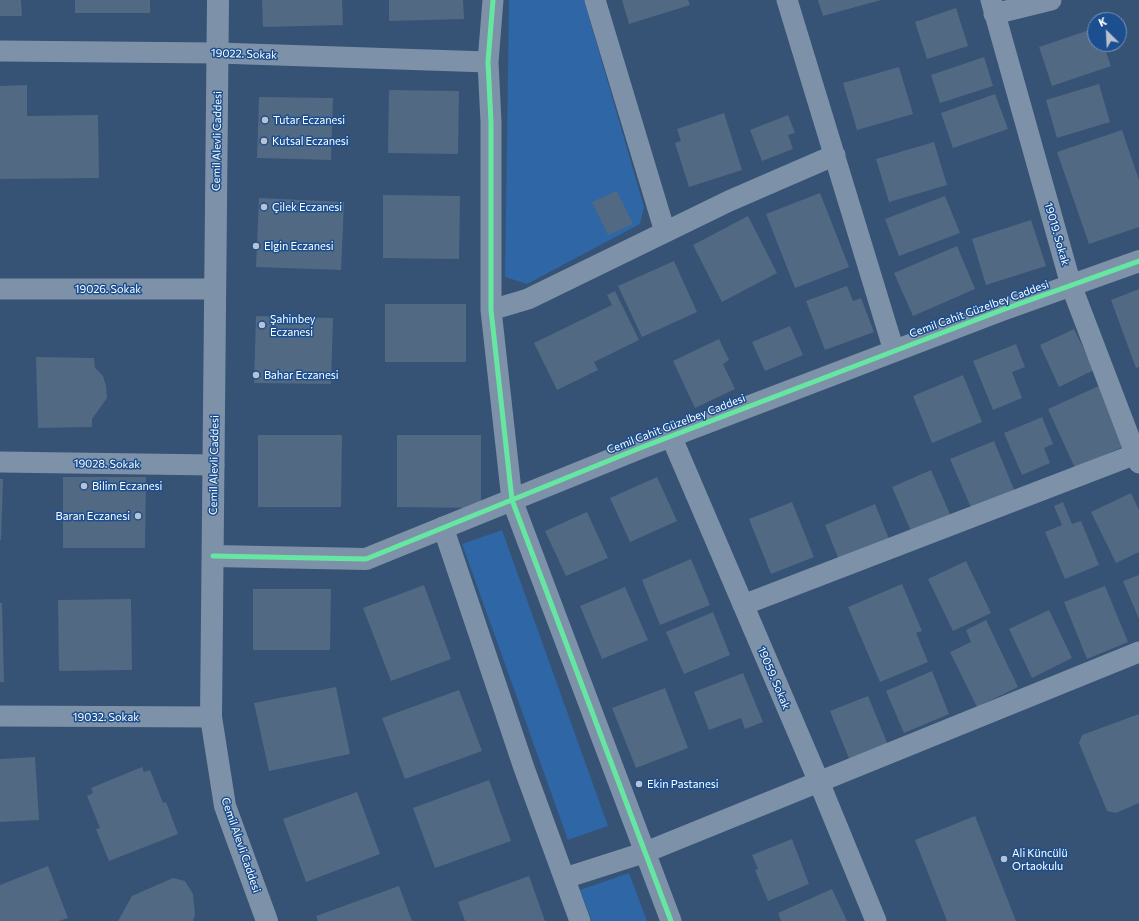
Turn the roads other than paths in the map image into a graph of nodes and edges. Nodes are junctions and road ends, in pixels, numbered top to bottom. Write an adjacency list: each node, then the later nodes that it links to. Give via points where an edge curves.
1 (218, 0): 8 (street, Cemil Alevli Caddesi)
2 (493, 0): 9 (street)
3 (595, 0): 11 (street)
4 (787, 0): 10 (street)
5 (1051, 0): 6 (street)
6 (992, 7): 13 (street, 19019. Sokak)
7 (0, 51): 8 (street, 19022. Sokak)
8 (218, 53): 9 (street, 19022. Sokak); 15 (street, Cemil Alevli Caddesi)
9 (488, 62): 16 (street, via 491,122)
10 (835, 155): 11 (street); 17 (street)
11 (665, 232): 16 (street, via 528,299)
12 (1139, 261): 13 (street, Cemil Cahit Güzelbey Caddesi)
13 (1071, 285): 17 (street, Cemil Cahit Güzelbey Caddesi); 19 (street, 19019. Sokak)
14 (0, 289): 15 (street, 19026. Sokak)
15 (215, 289): 21 (street, Cemil Alevli Caddesi)
16 (491, 310): 22 (street)
17 (894, 351): 18 (street, Cemil Cahit Güzelbey Caddesi)
18 (671, 436): 22 (street, Cemil Cahit Güzelbey Caddesi); 25 (street, 19059. Sokak)
19 (1137, 459): 25 (street)
20 (0, 462): 21 (street, 19028. Sokak)
21 (214, 465): 24 (street, Cemil Alevli Caddesi)
22 (512, 500): 23 (street, Cemil Cahit Güzelbey Caddesi); 30 (street)
23 (443, 527): 24 (street, Cemil Cahit Güzelbey Caddesi, via 366,558); 31 (street, via 524,768)
24 (213, 556): 28 (street, Cemil Alevli Caddesi)
25 (743, 605): 29 (street, 19059. Sokak)
26 (1139, 652): 29 (street)
27 (0, 716): 28 (street, 19032. Sokak)
28 (211, 717): 32 (street, Cemil Alevli Caddesi, via 225,806)
29 (819, 782): 30 (street); 35 (street, 19059. Sokak)
30 (646, 852): 31 (street); 34 (street)
31 (566, 878): 33 (street)
32 (267, 921)
33 (580, 921)
34 (671, 921)
35 (876, 921)

